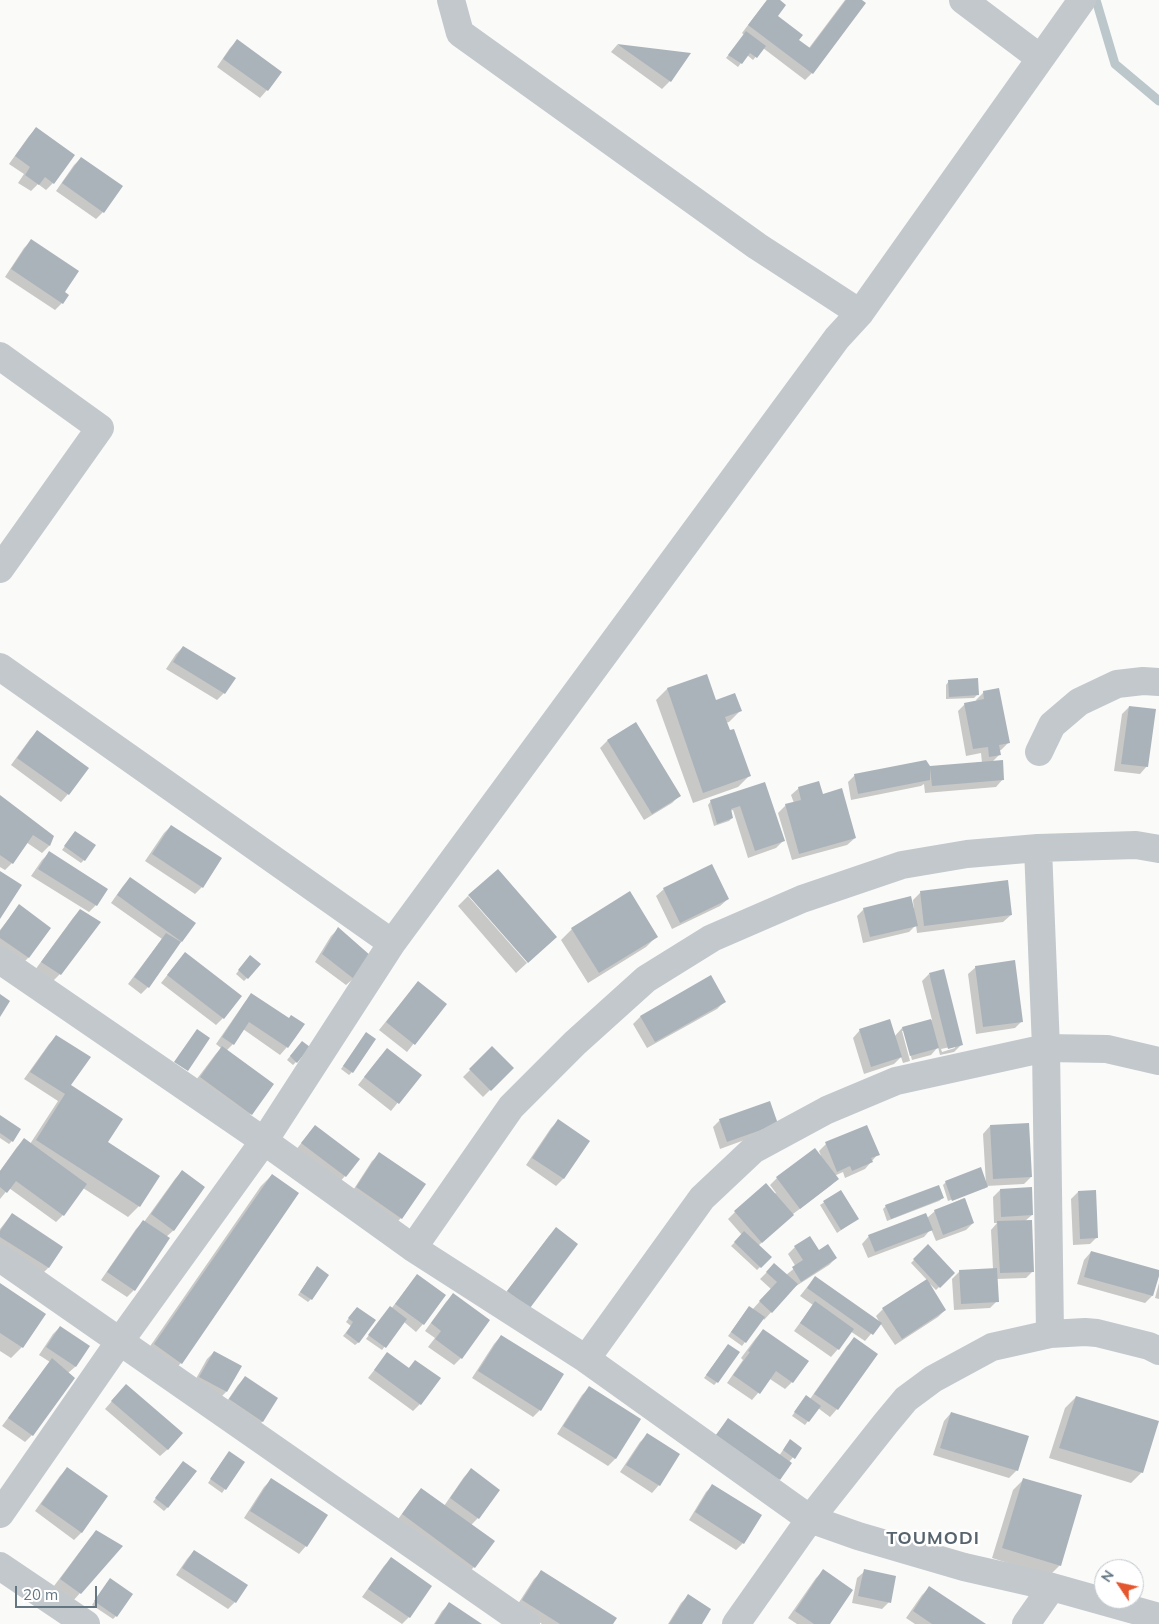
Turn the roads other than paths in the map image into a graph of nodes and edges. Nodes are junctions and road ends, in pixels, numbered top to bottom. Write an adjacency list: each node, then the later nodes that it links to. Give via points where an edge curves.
1 (452, 0): 5 (street, via 460,33 757,246)
2 (963, 0): 4 (street)
3 (1082, 0): 4 (street)
4 (1040, 58): 5 (street)
5 (860, 313): 13 (street, via 837,338)
6 (0, 356): 7 (street, via 100,428)
7 (0, 569)
8 (0, 667): 13 (street)
9 (1159, 682): 10 (street, via 1116,684 1079,702 1052,725)
10 (1039, 752)
11 (1038, 848): 12 (street, via 1136,845); 15 (street); 18 (street, via 967,854 902,865 802,899 712,938 646,979 511,1107)
12 (1159, 849)
13 (392, 942): 17 (street)
14 (0, 960): 17 (street)
15 (1046, 1048): 16 (street, via 1107,1049); 20 (street); 23 (street, via 896,1080 827,1110 753,1150 702,1198)
16 (1159, 1061)
17 (264, 1142): 18 (street); 21 (street)
18 (413, 1248): 23 (street)
19 (0, 1258): 21 (street)
20 (1050, 1334): 22 (street, via 1098,1333); 25 (street, via 992,1347 933,1379 906,1399)
21 (120, 1341): 24 (street); 30 (street)
22 (1159, 1351)
23 (586, 1359): 25 (street)
24 (0, 1514)
25 (810, 1519): 27 (street, via 964,1567); 31 (street)
26 (0, 1566): 29 (street)
27 (1052, 1587): 28 (street); 32 (street)
28 (1159, 1617)
29 (86, 1624)
30 (526, 1624)
31 (736, 1624)
32 (1026, 1624)

